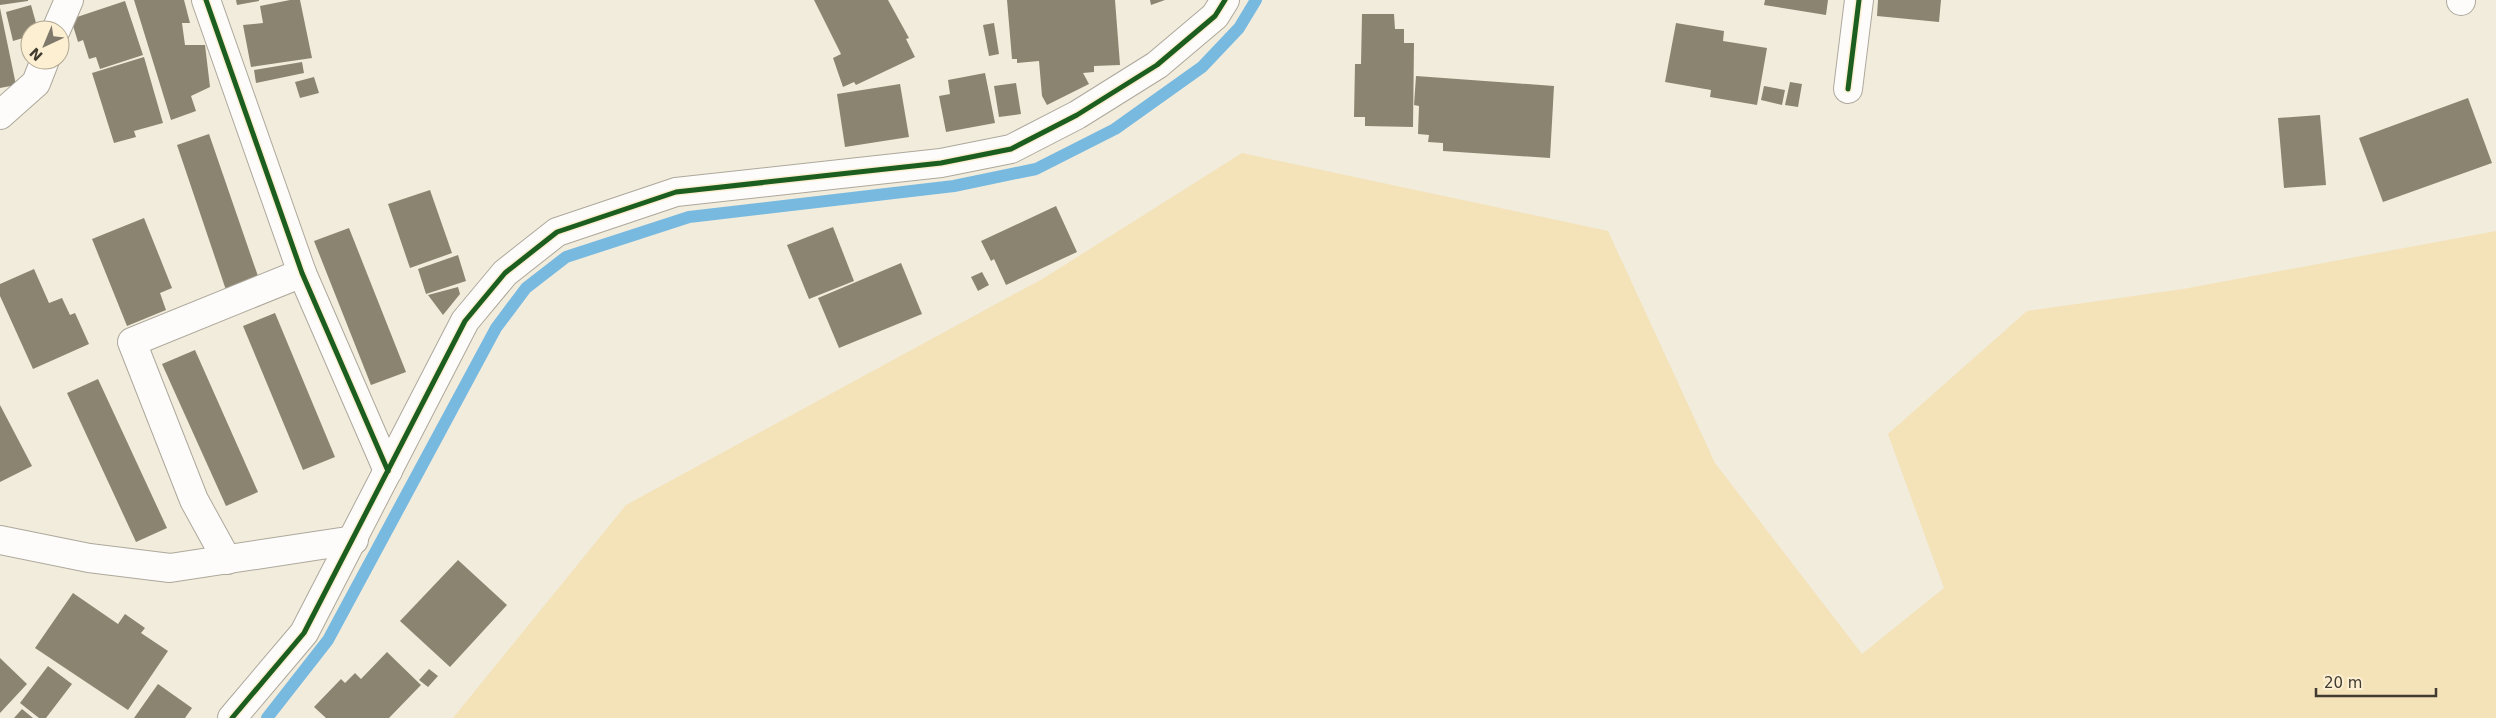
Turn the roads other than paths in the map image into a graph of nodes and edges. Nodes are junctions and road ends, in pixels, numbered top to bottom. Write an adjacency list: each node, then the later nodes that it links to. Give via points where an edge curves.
1 (69, 0): 5 (street)
2 (206, 0): 9 (street)
3 (1225, 0): 10 (street, via 1214,16 1157,65 1077,115 1011,149 941,163 676,192 557,232 505,273 464,321)
4 (1859, 0): 7 (street)
5 (60, 20)
6 (41, 70): 8 (street, via 36,83)
7 (1848, 89)
8 (0, 115)
9 (302, 273): 10 (street); 13 (street, via 132,342 194,500)
10 (388, 471): 12 (street)
11 (0, 540): 13 (street, via 89,558 170,568)
12 (354, 540): 13 (street); 14 (street, via 304,633)
13 (227, 560)
14 (232, 718)

